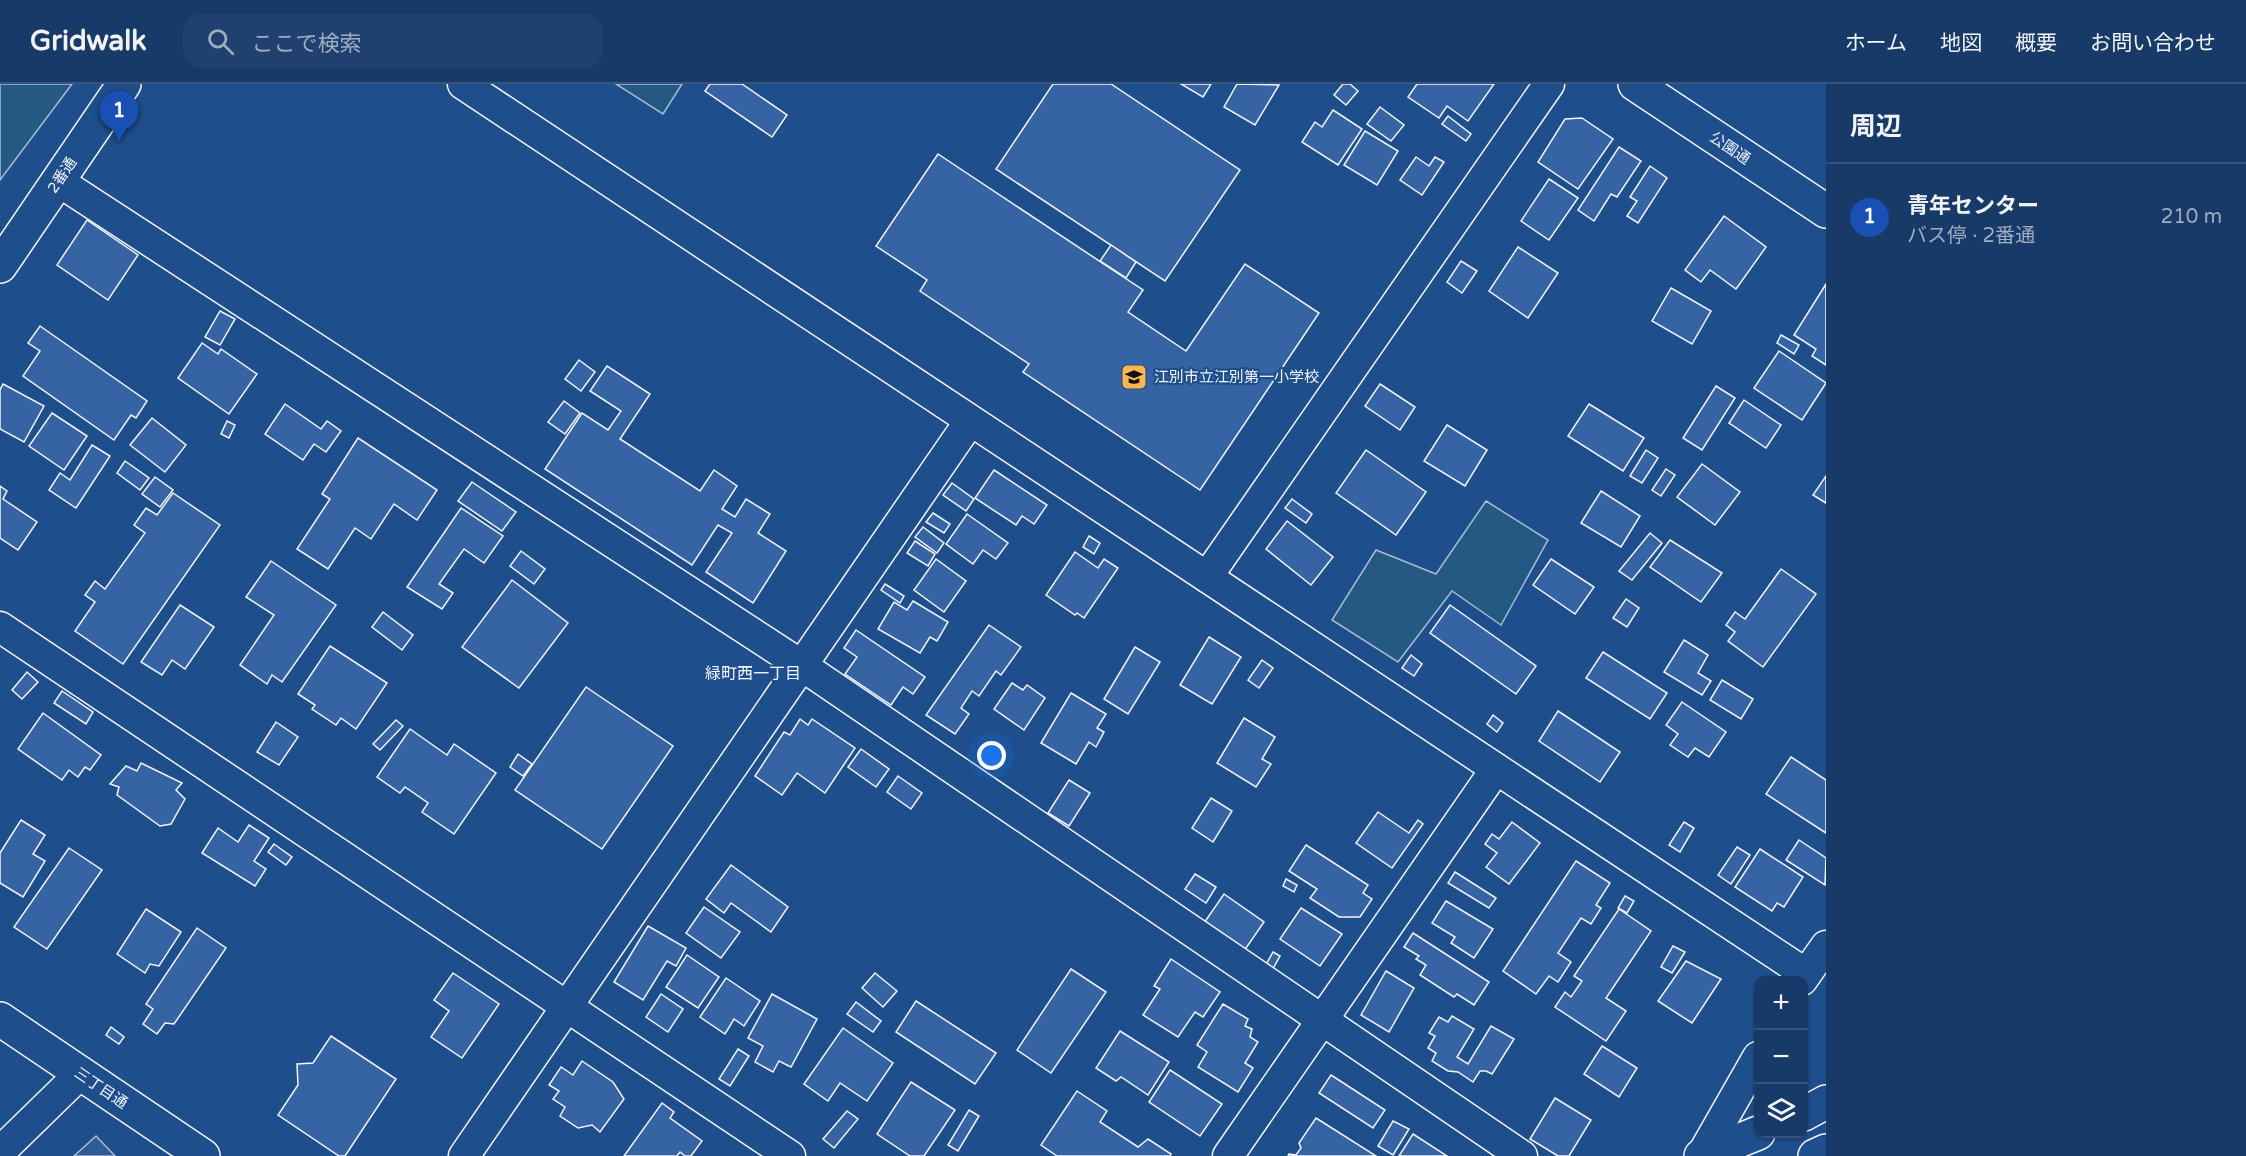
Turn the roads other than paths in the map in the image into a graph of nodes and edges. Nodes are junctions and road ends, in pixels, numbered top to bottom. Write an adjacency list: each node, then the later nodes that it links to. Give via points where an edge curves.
1 (124, 84): 5 (main road, 2番通)
2 (463, 84): 8 (street)
3 (1549, 84): 9 (street)
4 (1635, 84): 6 (main road, 公園通)
5 (58, 181): 7 (main road, 2番通); 11 (street)
6 (1826, 211)
7 (0, 266)
8 (970, 421): 9 (street); 11 (street)
9 (1207, 577): 12 (street)
10 (0, 627): 16 (street)
11 (801, 665): 16 (street); 17 (street)
12 (1497, 769): 14 (street); 17 (street)
13 (1826, 946): 15 (street)
14 (1803, 976)
15 (1805, 976)
16 (566, 1007): 27 (street); 28 (street)
17 (1323, 1019): 29 (street); 30 (street)
18 (0, 1020): 20 (main road, 三丁目通)
19 (1754, 1064): 31 (street)
20 (80, 1074): 25 (street); 26 (main road, 三丁目通)
21 (1826, 1102): 22 (main road)
22 (1808, 1111)
23 (1754, 1135): 31 (main road)
24 (1826, 1151): 32 (main road)
25 (0, 1152)
26 (203, 1156)
27 (464, 1156)
28 (790, 1156)
29 (1228, 1156)
30 (1522, 1156)
31 (1701, 1156)
32 (1815, 1156)

